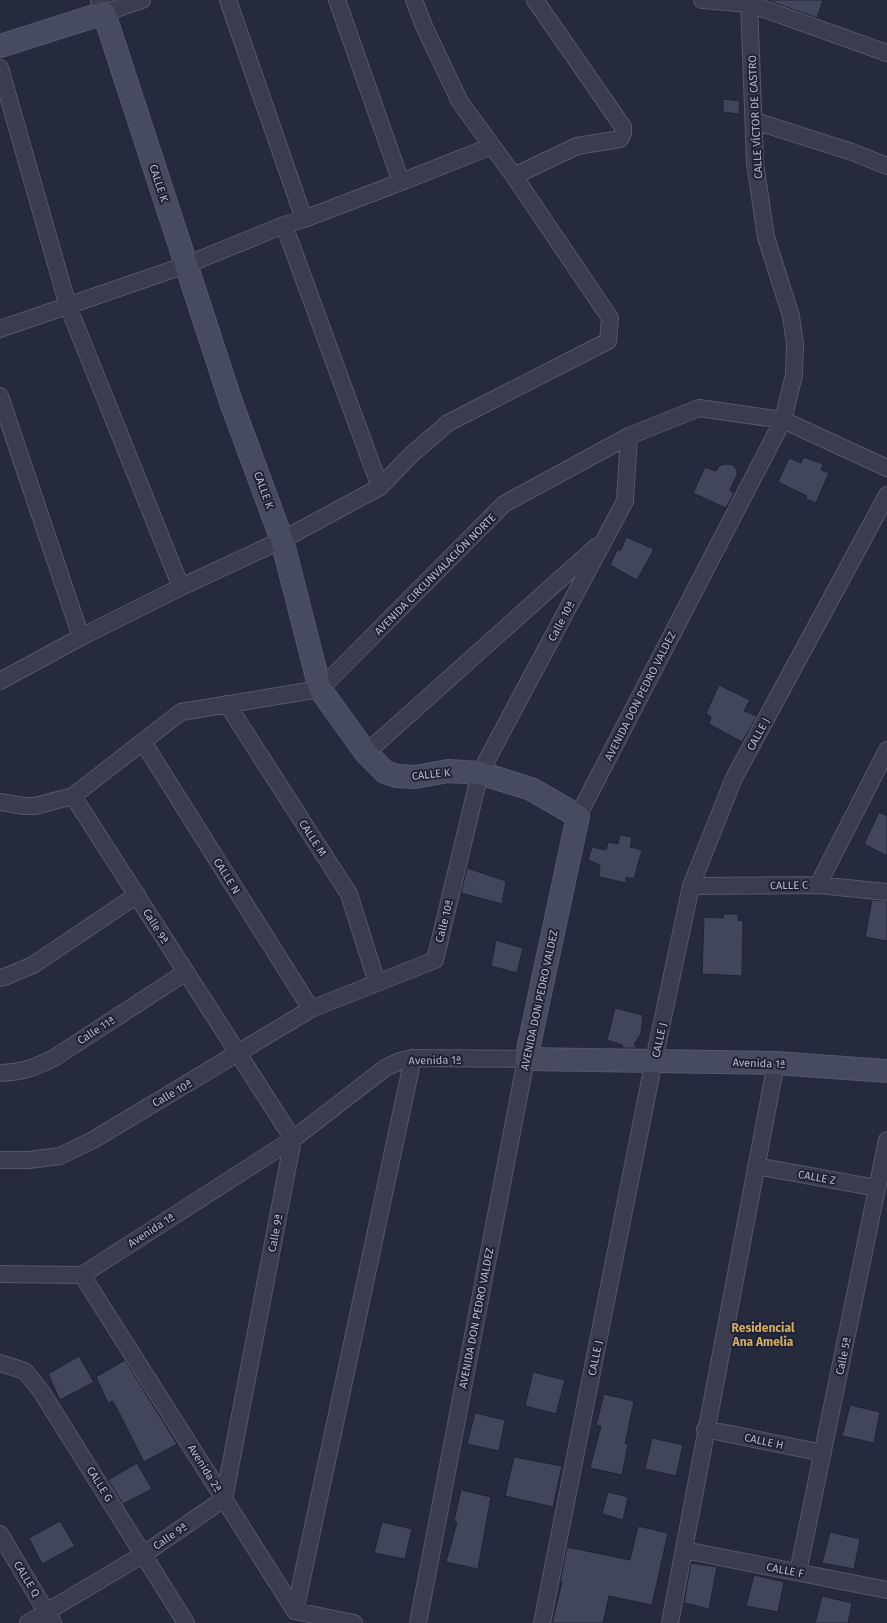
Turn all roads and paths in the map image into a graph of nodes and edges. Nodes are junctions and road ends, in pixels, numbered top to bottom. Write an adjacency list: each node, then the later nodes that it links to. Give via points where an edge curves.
1 (142, 0): 8 (street)
2 (228, 0): 17 (street)
3 (337, 0): 16 (street)
4 (414, 0): 13 (street, via 460,102)
5 (535, 0): 15 (street, via 623,127 623,133 620,139 577,146)
6 (702, 0): 7 (street)
7 (750, 2): 10 (street); 12 (street, CALLE VÍCTOR DE CASTRO)
8 (102, 6): 9 (street); 19 (street, CALLE K)
9 (0, 46)
10 (887, 53)
11 (0, 68): 20 (street)
12 (754, 121): 14 (street, via 852,152); 23 (street, CALLE VÍCTOR DE CASTRO, via 755,163 766,237 791,316 795,344 794,376)
13 (492, 146): 15 (street); 16 (street)
14 (887, 166)
15 (514, 176): 26 (street, via 610,318 608,341 448,423 411,455)
16 (401, 182): 17 (street)
17 (304, 219): 18 (street)
18 (284, 225): 19 (street); 26 (street)
19 (186, 265): 20 (street); 28 (street, CALLE K, via 231,402)
20 (68, 306): 21 (street); 30 (street)
21 (0, 329)
22 (0, 396): 31 (street)
23 (783, 420): 24 (street, AVENIDA CIRCUNVALACIÓN NORTE, via 699,408); 25 (street, AVENIDA CIRCUNVALACIÓN NORTE); 41 (street, AVENIDA DON PEDRO VALDEZ)
24 (629, 436): 29 (street, Calle 10ª, via 625,501); 33 (street, AVENIDA CIRCUNVALACIÓN NORTE, via 504,504)
25 (887, 468)
26 (380, 488): 28 (street)
27 (887, 495): 43 (street, CALLE J, via 734,778)
28 (282, 540): 30 (street); 33 (street, CALLE K)
29 (604, 540): 37 (street); 38 (street, Calle 10ª)
30 (181, 587): 31 (street)
31 (81, 637): 32 (street)
32 (0, 681)
33 (320, 689): 34 (street); 37 (street, CALLE K)
34 (228, 704): 35 (street, via 181,712); 48 (street, CALLE M, via 349,894)
35 (143, 742): 39 (street); 49 (street, CALLE N)
36 (887, 750): 42 (street)
37 (366, 753): 38 (street, CALLE K, via 385,772 397,776 415,777 448,771)
38 (480, 773): 41 (street, CALLE K, via 531,789); 48 (street, Calle 10ª, via 435,960)
39 (73, 796): 40 (street, via 35,806); 45 (street, Calle 9ª)
40 (0, 802)
41 (578, 816): 52 (street, AVENIDA DON PEDRO VALDEZ)
42 (818, 885): 43 (street, CALLE C); 44 (street, CALLE C)
43 (691, 886): 53 (street, CALLE J)
44 (887, 892)
45 (136, 895): 46 (street, Calle 9ª); 47 (street, via 33,965)
46 (186, 972): 50 (street, Calle 9ª); 56 (street, Calle 11ª, via 36,1068)
47 (0, 978)
48 (377, 983): 49 (street, Calle 10ª)
49 (312, 1009): 50 (street, Calle 10ª)
50 (238, 1054): 57 (street, Calle 9ª); 59 (street, Calle 10ª, via 93,1140 60,1156)
51 (413, 1058): 52 (street, Avenida 1ª); 57 (street, Avenida 1ª, via 386,1068); 73 (street)
52 (526, 1059): 53 (street, Avenida 1ª); 78 (street, AVENIDA DON PEDRO VALDEZ)
53 (654, 1060): 54 (street, Avenida 1ª); 79 (street, CALLE J)
54 (776, 1063): 55 (street, Avenida 1ª); 60 (street)
55 (887, 1071)
56 (0, 1073)
57 (293, 1139): 63 (street, Avenida 1ª); 67 (street, Calle 9ª)
58 (887, 1140): 61 (street, Calle 5ª)
59 (0, 1160)
60 (756, 1166): 61 (street, CALLE Z); 65 (street)
61 (877, 1188): 66 (street, Calle 5ª)
62 (0, 1274): 63 (street)
63 (82, 1274): 67 (street, Avenida 2ª)
64 (0, 1363): 70 (street, CALLE G, via 25,1371 41,1391)
65 (706, 1429): 66 (street, CALLE H); 69 (street)
66 (823, 1453): 71 (street, Calle 5ª)
67 (224, 1499): 70 (street, Calle 9ª); 73 (street, Avenida 2ª)
68 (0, 1534): 74 (street, CALLE Q)
69 (684, 1550): 71 (street, CALLE F); 80 (street)
70 (144, 1554): 74 (street, Calle 9ª); 76 (street, CALLE G)
71 (798, 1572): 72 (street, CALLE F)
72 (887, 1590)
73 (295, 1611): 77 (street)
74 (50, 1617): 75 (street, Calle 9ª)
75 (28, 1623)
76 (186, 1623)
77 (354, 1623)
78 (418, 1623)
79 (542, 1623)
80 (670, 1623)

